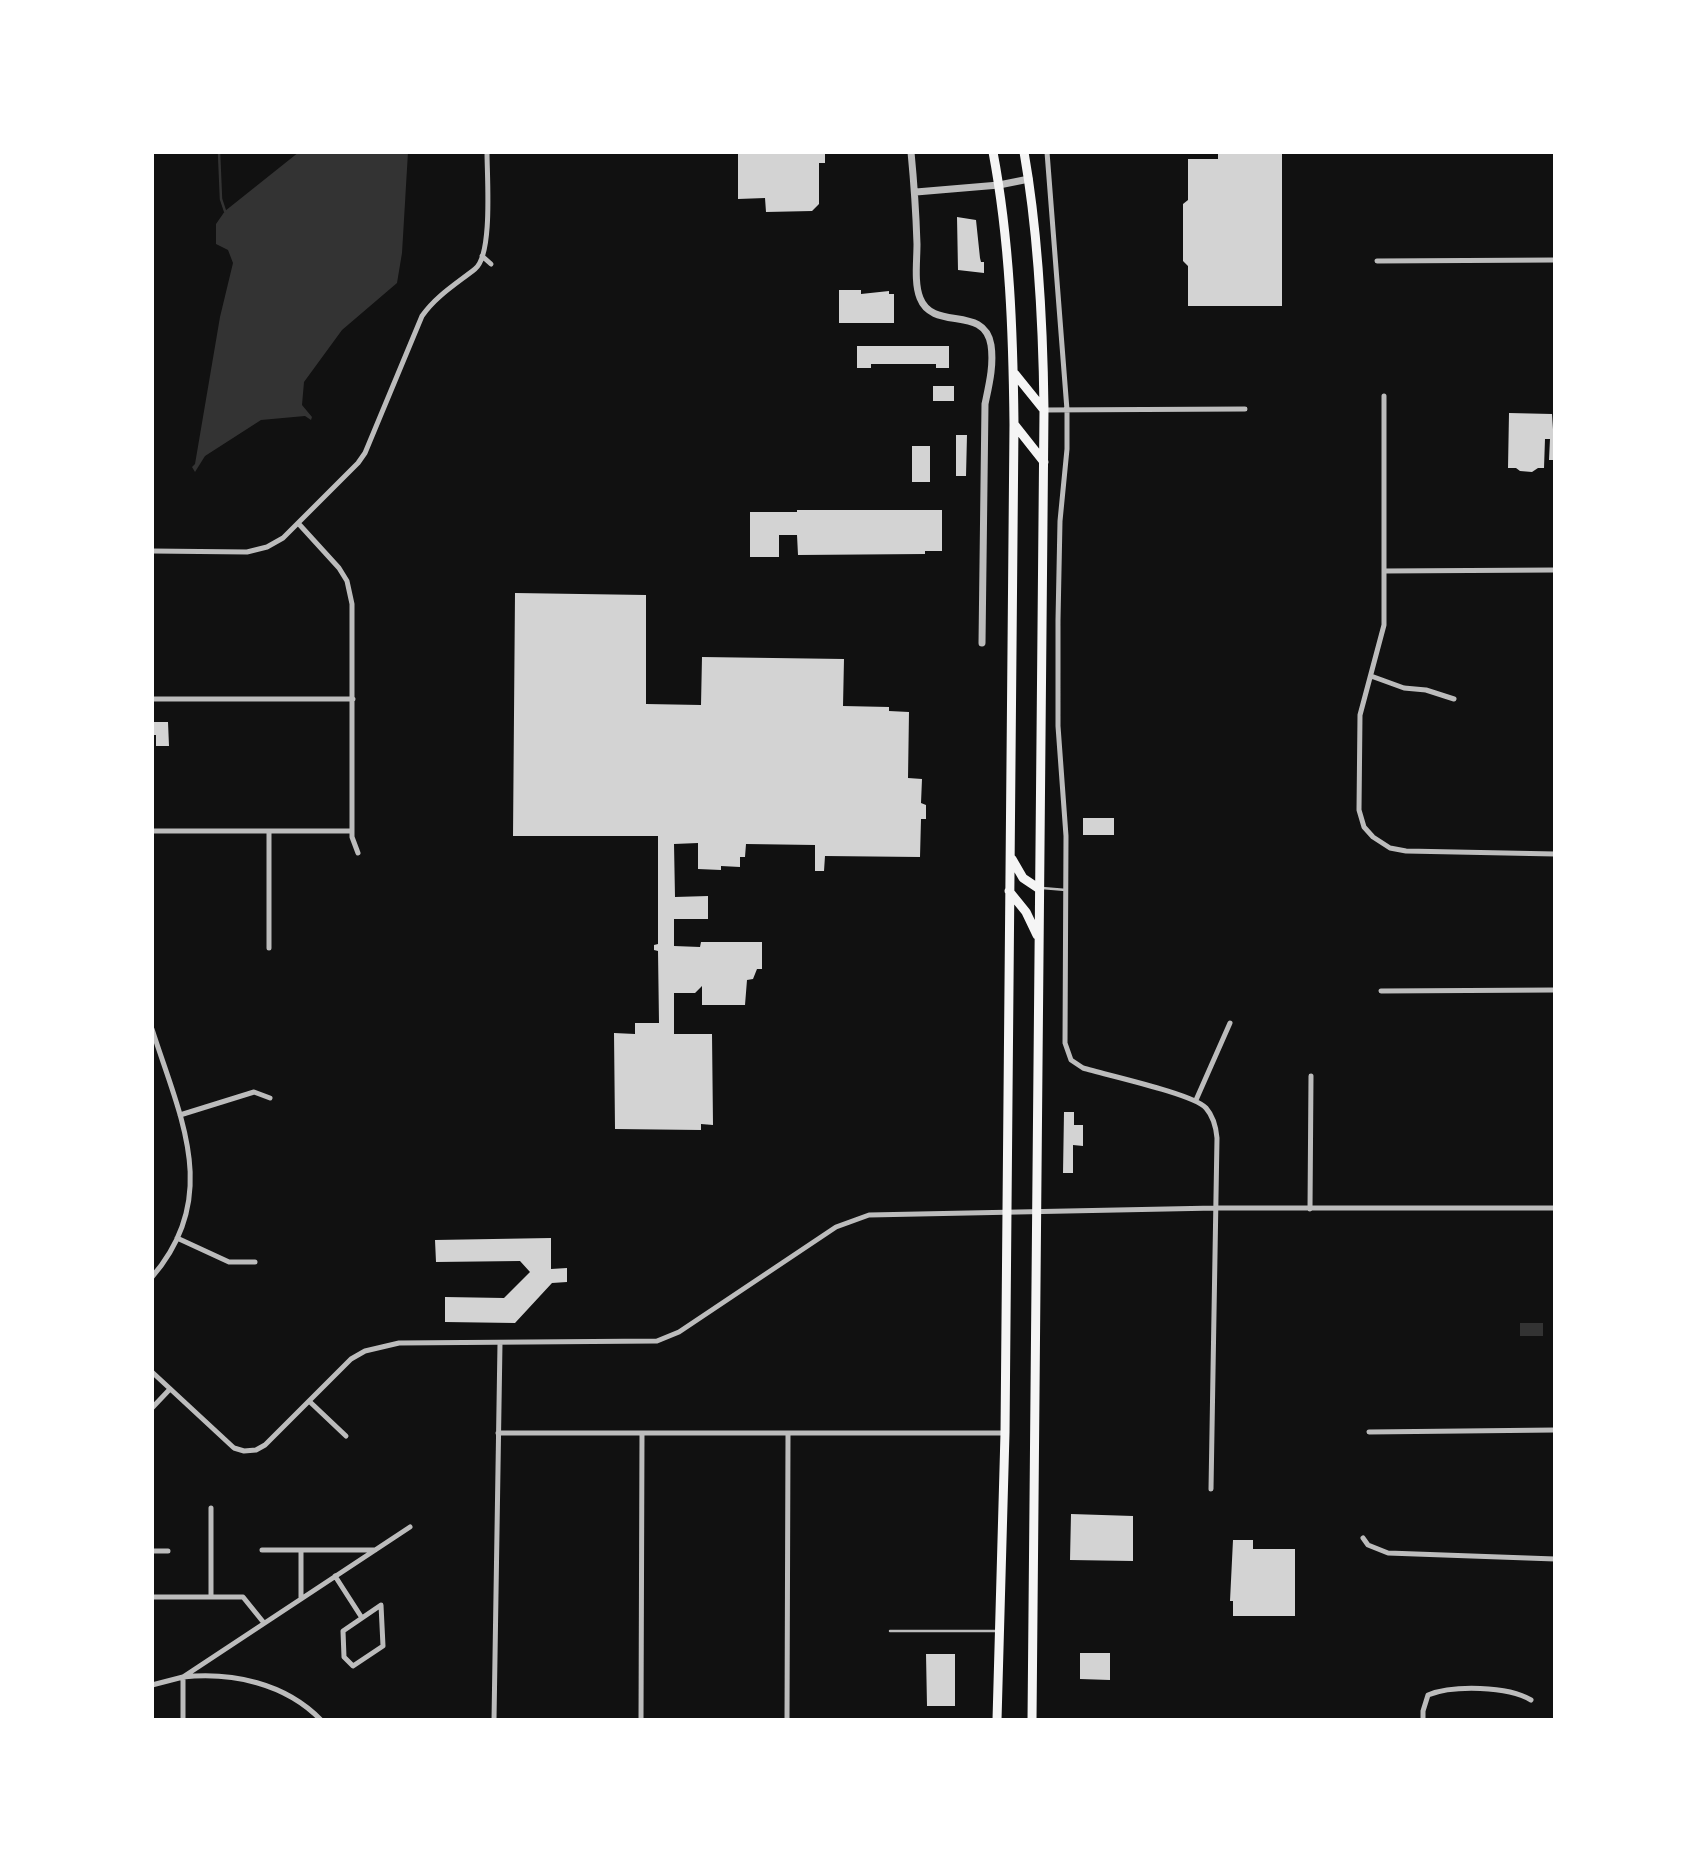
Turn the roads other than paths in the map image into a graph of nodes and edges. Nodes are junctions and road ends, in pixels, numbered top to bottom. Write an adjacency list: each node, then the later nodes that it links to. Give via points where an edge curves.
1 (487, 152): 9 (street, via 487,228)
2 (911, 152): 8 (street)
3 (993, 152): 7 (highway)
4 (1024, 152): 6 (highway)
5 (1047, 152): 17 (street)
6 (1029, 179): 7 (street); 16 (highway, via 1041,309)
7 (999, 185): 8 (street); 13 (highway)
8 (916, 192): 24 (street, via 920,298 933,313 979,325 991,344 985,404)
9 (482, 256): 12 (street); 20 (street, via 477,268 463,275 422,316 365,453)
10 (1555, 260): 11 (street)
11 (1377, 261)
12 (491, 264)
13 (1014, 372): 16 (highway); 18 (highway)
14 (1384, 396): 23 (street)
15 (1244, 408): 17 (street)
16 (1044, 410): 17 (street); 19 (highway)
17 (1067, 410): 36 (street, via 1058,607)
18 (1014, 424): 19 (highway); 33 (highway)
19 (1044, 463): 35 (highway)
20 (298, 523): 21 (street, via 283,538 247,552); 27 (street, via 347,581 352,604)
21 (152, 551)
22 (1555, 570): 23 (street)
23 (1384, 571): 25 (street, via 1384,625)
24 (982, 643)
25 (1371, 677): 28 (street); 34 (street, via 1360,715 1359,810 1373,837 1406,851)
26 (152, 699): 27 (street)
27 (352, 699): 31 (street)
28 (1454, 699)
29 (152, 831): 30 (street)
30 (269, 831): 31 (street); 39 (street)
31 (352, 831): 32 (street)
32 (358, 853)
33 (1010, 854): 35 (highway, via 1023,878); 37 (highway)
34 (1555, 854)
35 (1038, 888): 36 (lane); 38 (highway)
36 (1066, 890): 46 (street, via 1064,1020 1070,1060 1083,1068)
37 (1009, 891): 38 (highway); 52 (highway)
38 (1038, 936): 51 (highway)
39 (269, 948)
40 (1555, 990): 41 (street)
41 (1381, 991)
42 (1230, 1023): 46 (street)
43 (152, 1029): 47 (street)
44 (1311, 1076): 50 (street)
45 (270, 1098): 47 (street, via 254,1092)
46 (1196, 1100): 48 (street, via 1205,1106 1216,1128)
47 (180, 1115): 53 (street, via 188,1143 191,1188)
48 (1216, 1208): 50 (street); 51 (street); 68 (street)
49 (1555, 1208): 50 (street)
50 (1310, 1209)
51 (1037, 1211): 52 (street); 95 (highway)
52 (1006, 1212): 56 (street, via 885,1213 853,1219 672,1336 657,1341); 65 (highway)
53 (177, 1238): 54 (street, via 229,1262); 55 (street)
54 (255, 1262)
55 (152, 1276)
56 (500, 1343): 59 (street, via 399,1343 365,1351); 63 (street)
57 (152, 1372): 58 (street)
58 (170, 1389): 59 (street, via 226,1443 244,1451 265,1446); 60 (street)
59 (309, 1401): 67 (street)
60 (152, 1408)
61 (1555, 1430): 62 (street)
62 (1369, 1432)
63 (498, 1433): 64 (street); 91 (street)
64 (642, 1433): 66 (street); 92 (street)
65 (1005, 1433): 66 (street); 85 (highway)
66 (788, 1434): 93 (street)
67 (346, 1436)
68 (1211, 1489)
69 (211, 1508): 79 (street)
70 (410, 1527): 74 (street)
71 (1363, 1538): 77 (street, via 1388,1553)
72 (262, 1550): 73 (street)
73 (301, 1550): 74 (street); 81 (street)
74 (375, 1550): 78 (street)
75 (152, 1551): 76 (street)
76 (168, 1551)
77 (1555, 1559)
78 (335, 1576): 81 (street); 82 (street)
79 (211, 1596): 80 (street); 83 (street, via 243,1597)
80 (152, 1597)
81 (301, 1598): 83 (street)
82 (362, 1618): 82 (street, via 343,1631 344,1657 352,1666 383,1646 382,1605)
83 (264, 1623): 86 (street)
84 (890, 1631): 85 (lane)
85 (999, 1631): 94 (highway)
86 (183, 1677): 87 (street); 89 (street); 90 (street, via 222,1676 259,1683 295,1699)
87 (152, 1685)
88 (1531, 1700): 96 (street, via 1510,1691 1443,1689 1428,1695)
89 (184, 1720)
90 (321, 1720)
91 (494, 1720)
92 (641, 1720)
93 (787, 1720)
94 (997, 1720)
95 (1032, 1720)
96 (1423, 1720)

